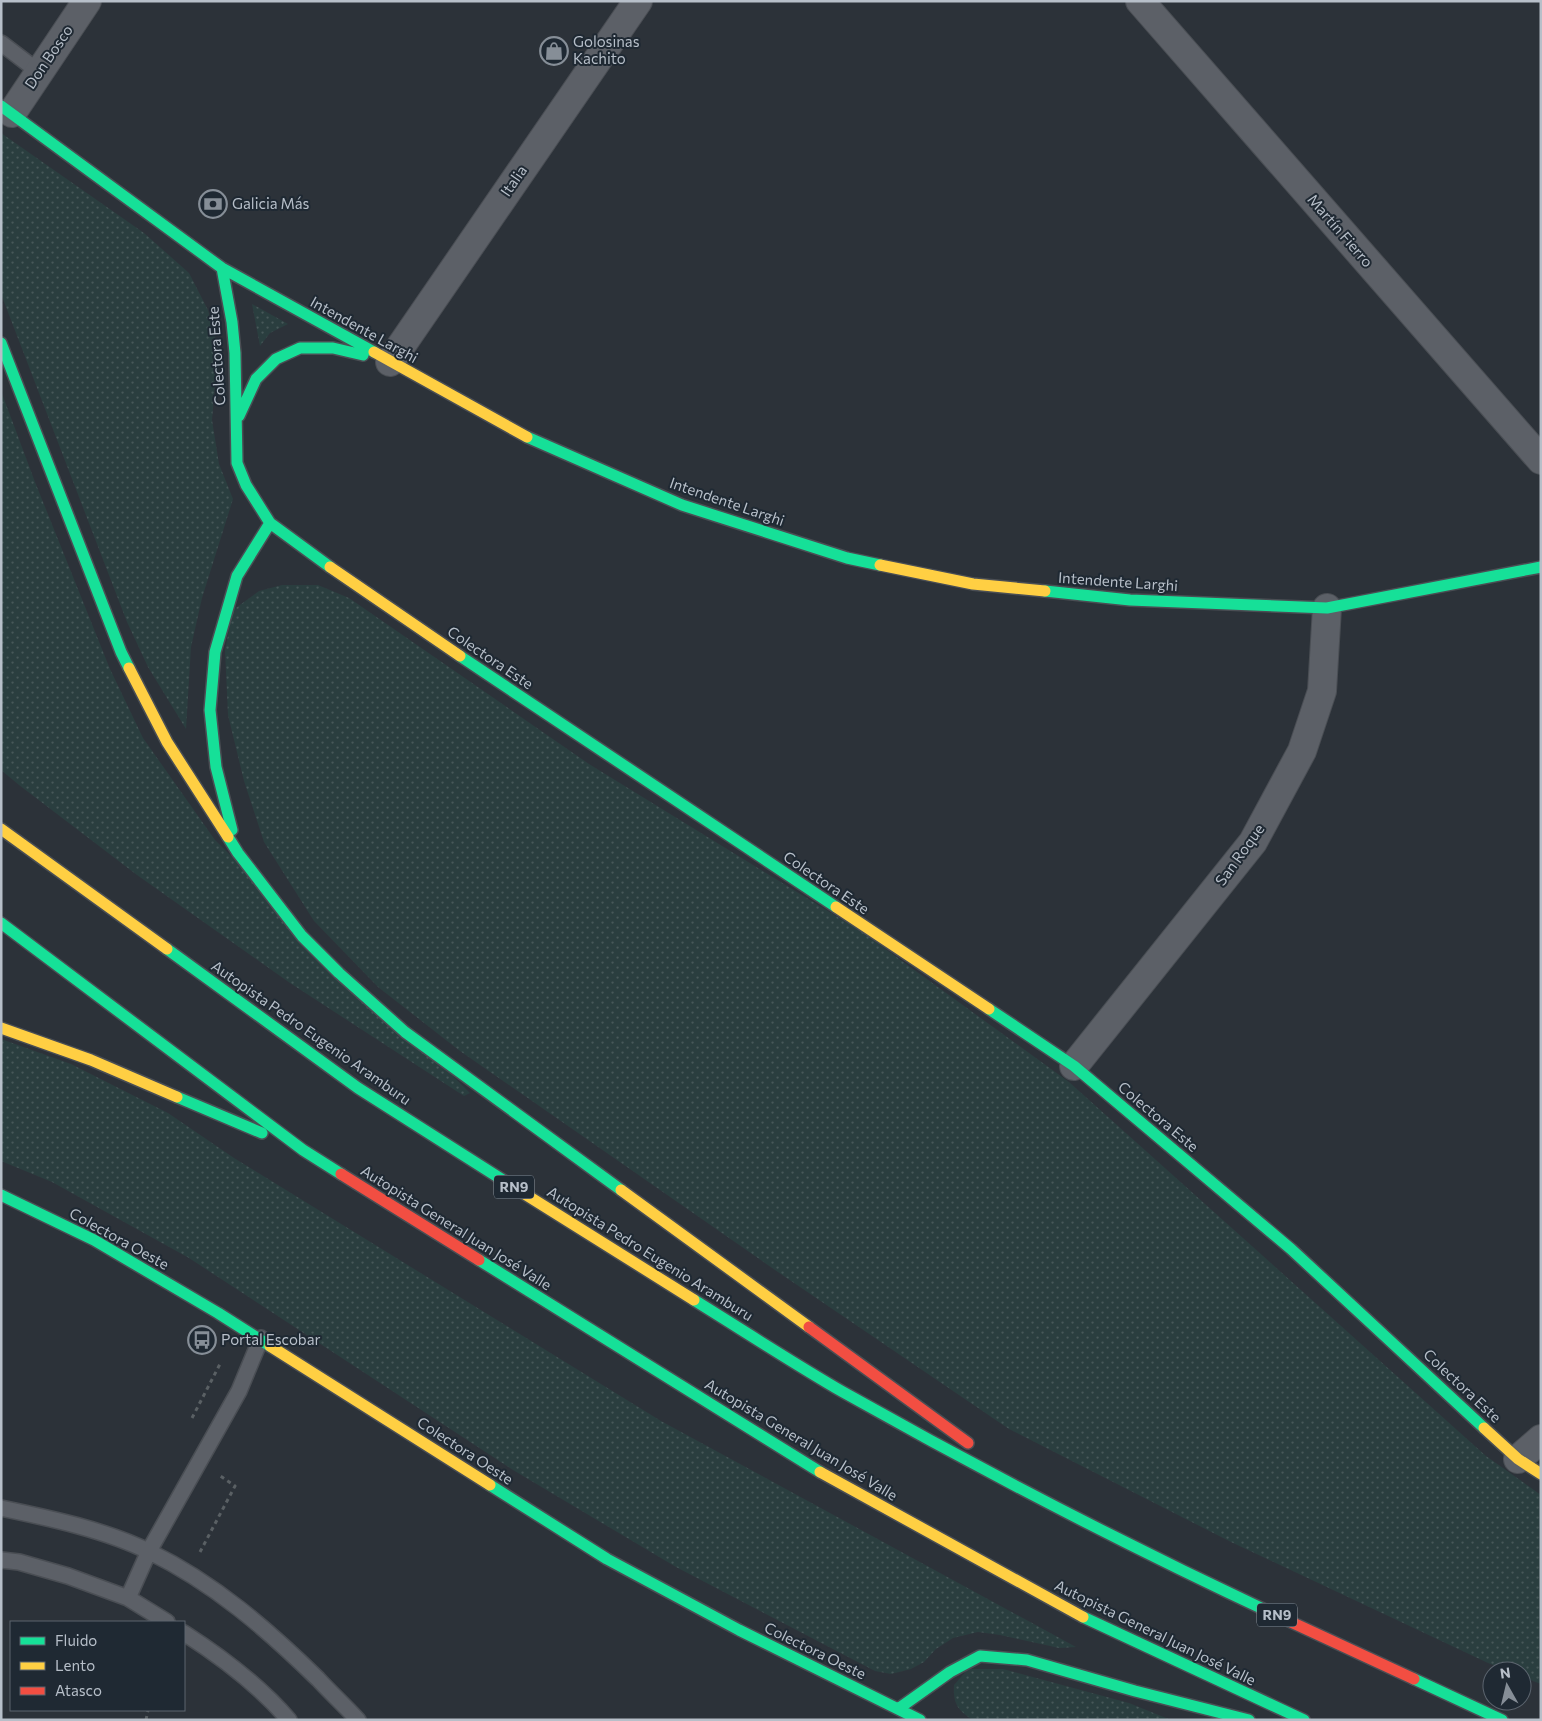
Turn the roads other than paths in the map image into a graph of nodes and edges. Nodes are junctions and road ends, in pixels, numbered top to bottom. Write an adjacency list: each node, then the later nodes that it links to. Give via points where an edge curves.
1 (87, 1): 5 (street, Don Bosco)
2 (638, 1): 9 (street, Italia)
3 (1140, 1): 11 (street, Martín Fierro)
4 (1, 44): 5 (lane)
5 (39, 72): 6 (street, Don Bosco)
6 (7, 109): 7 (main road, Intendente Larghi)
7 (222, 268): 9 (main road, Intendente Larghi); 10 (main road, Colectora Este, via 235,353)
8 (1, 343): 16 (main road, via 121,652 167,742)
9 (390, 362): 10 (main road, via 333,348 300,348 276,359 256,379); 14 (main road, Intendente Larghi, via 528,438 682,505 847,558 973,584 1130,600)
10 (236, 422): 12 (main road, Colectora Este, via 237,464)
11 (1541, 460)
12 (270, 523): 16 (main road, via 236,576 215,652 210,710 216,767); 19 (main road, Colectora Este, via 380,602)
13 (1541, 567): 14 (main road, Intendente Larghi)
14 (1327, 608): 19 (street, San Roque, via 1322,691 1302,751 1253,842)
15 (1, 829): 28 (main road, Autopista Pedro Eugenio Aramburu / RN9, via 358,1088 842,1391)
16 (238, 853): 24 (main road, via 302,936 405,1032)
17 (1, 924): 20 (main road)
18 (1, 1028): 20 (main road, via 91,1060)
19 (1074, 1066): 26 (main road, Colectora Este, via 1291,1249)
20 (303, 1150): 40 (main road, Autopista General Juan José Valle, via 827,1477 1096,1624)
21 (1, 1195): 22 (main road, Colectora Oeste, via 94,1240)
22 (261, 1338): 30 (lane, via 239,1391); 35 (main road, Colectora Oeste, via 607,1559 739,1630)
23 (1541, 1439): 26 (street)
24 (974, 1447)
25 (990, 1459): 28 (main road)
26 (1518, 1459): 27 (main road, Colectora Este)
27 (1541, 1474)
28 (1054, 1506): 41 (main road, RN9, via 1175,1568)
29 (1, 1508): 30 (lane, via 53,1519)
30 (149, 1551): 32 (lane); 37 (lane, via 202,1581 248,1615)
31 (1, 1560): 32 (lane, via 68,1576)
32 (128, 1598): 33 (lane)
33 (165, 1621)
34 (185, 1634): 36 (lane, via 234,1666)
35 (898, 1709): 38 (main road, Colectora Oeste); 39 (main road, via 950,1672 980,1656 1027,1660)
36 (289, 1720)
37 (358, 1720)
38 (920, 1720)
39 (1249, 1720)
40 (1304, 1720)
41 (1502, 1720)

